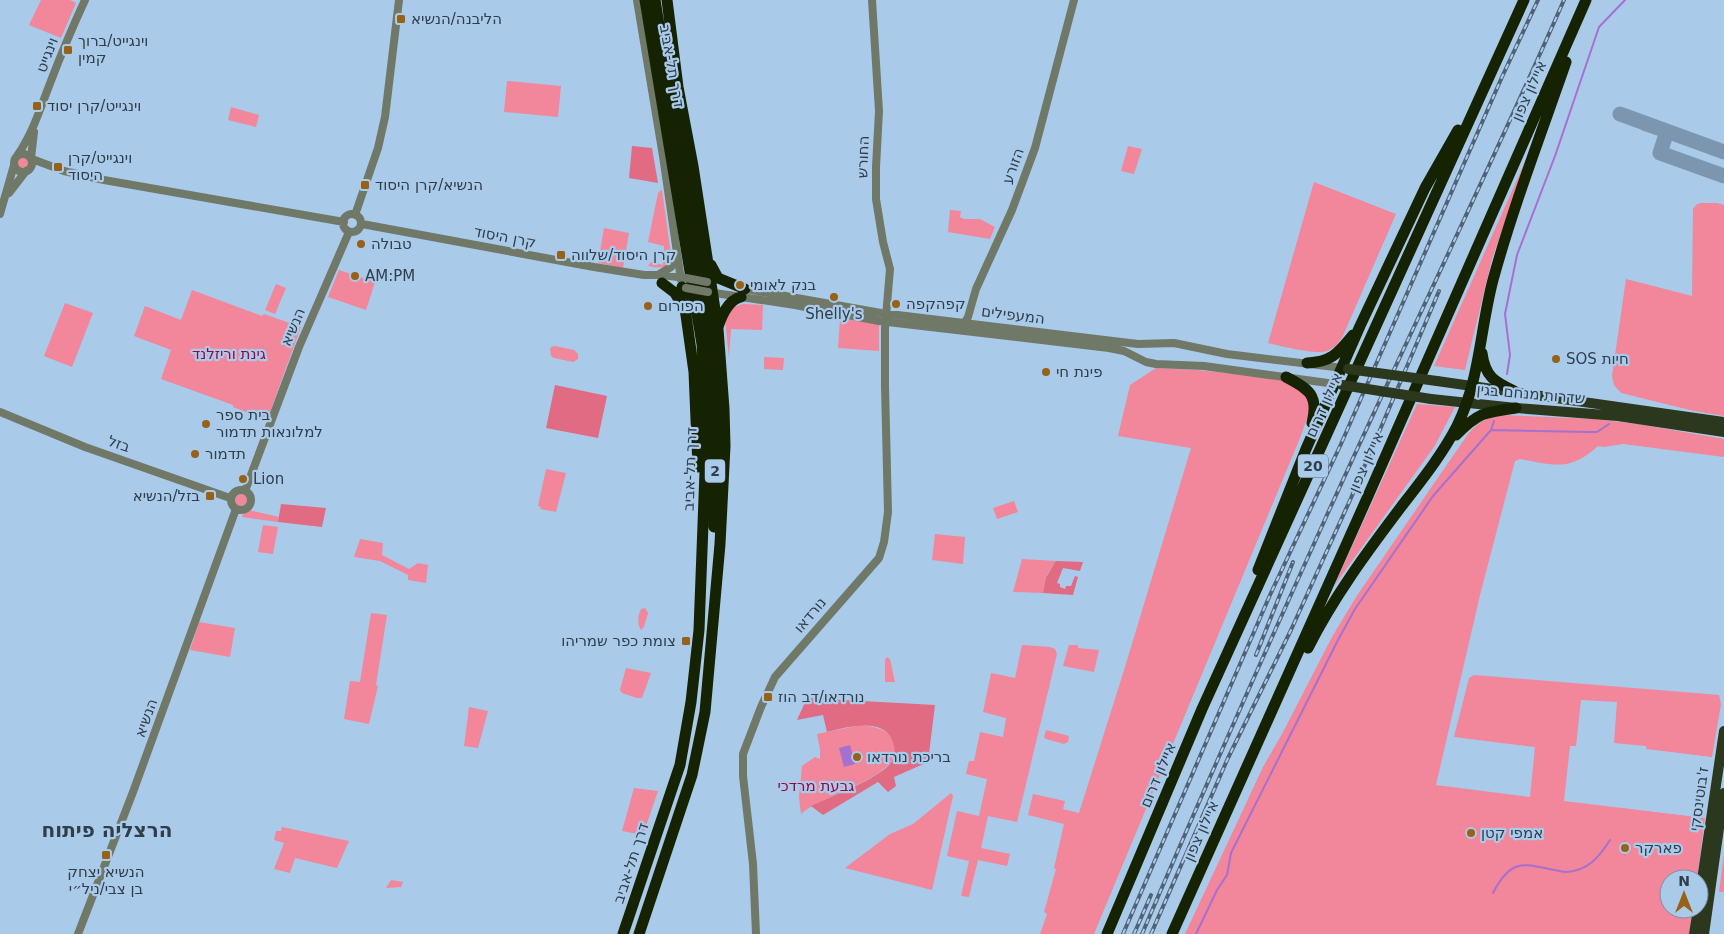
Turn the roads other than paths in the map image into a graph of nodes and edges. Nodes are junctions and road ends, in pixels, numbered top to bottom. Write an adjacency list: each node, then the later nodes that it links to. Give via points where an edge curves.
1 (85, 0): 12 (street, וינגייט)
2 (399, 0): 20 (street, via 385,117)
3 (637, 0): 24 (street)
4 (645, 0): 53 (highway, דרך תל-אביב / 2, via 702,344 707,419)
5 (655, 0): 54 (highway, דרך תל-אביב / 2, via 712,346 717,418)
6 (667, 0): 25 (highway)
7 (872, 0): 31 (street, החורש, via 880,111 876,197 890,269)
8 (1074, 0): 32 (street, הזורע, via 1035,148)
9 (1524, 0): 11 (highway, איילון דרום / 20)
10 (1587, 0): 36 (highway, via 1493,282); 58 (highway, איילון צפון)
11 (1498, 59): 33 (highway, via 1426,188); 55 (highway, איילון דרום / 20)
12 (36, 120): 13 (street, וינגייט); 14 (street, וינגייט)
13 (17, 156): 14 (street, via 25,153); 15 (street)
14 (32, 159): 16 (street); 17 (street)
15 (14, 165): 16 (street, via 19,171); 18 (street)
16 (28, 170): 17 (street); 18 (street)
17 (64, 171): 21 (street)
18 (5, 199): 19 (street)
19 (0, 214)
20 (355, 215): 21 (street, via 349,215); 22 (street)
21 (344, 222): 23 (street)
22 (362, 224): 23 (street, via 358,230); 26 (street, קרן היסוד)
23 (349, 232): 50 (street, הנשיא, via 299,347)
24 (676, 253): 26 (street, via 674,264); 27 (street)
25 (706, 255): 28 (highway); 29 (highway, via 718,278)
26 (659, 279): 27 (street, קרן היסוד); 30 (highway, via 675,293)
27 (684, 283): 28 (street, המעפילים, bridge); 30 (highway)
28 (710, 288): 29 (street, המעפילים); 34 (highway)
29 (743, 293): 31 (street, המעפילים); 34 (highway, via 727,308)
30 (685, 310): 53 (highway, via 696,407)
31 (887, 318): 32 (street, המעפילים); 35 (street, המעפילים); 64 (street, נורדאו, via 888,512 879,558 775,677 743,754)
32 (965, 323): 35 (street); 37 (street, המעפילים, via 1138,344 1174,343 1227,354)
33 (1360, 326): 37 (highway, via 1334,357); 38 (highway)
34 (718, 329): 54 (highway, via 725,446)
35 (954, 330): 39 (street, המעפילים, via 1109,348 1156,364 1204,366)
36 (1481, 347): 41 (highway); 42 (highway, via 1488,373 1495,382)
37 (1307, 363): 38 (street, המעפילים)
38 (1345, 368): 40 (highway); 41 (main road, שדרות מנחם בגין, bridge)
39 (1286, 377): 40 (street, המעפילים); 49 (highway, via 1306,388 1315,401)
40 (1338, 385): 43 (main road, שדרות מנחם בגין, bridge); 49 (highway)
41 (1472, 386): 42 (main road, שדרות מנחם בגין); 43 (highway)
42 (1514, 391): 46 (main road, שדרות מנחם בגין)
43 (1466, 403): 44 (main road, שדרות מנחם בגין); 48 (highway)
44 (1516, 408): 47 (main road, שדרות מנחם בגין, via 1618,416); 48 (highway, via 1479,415)
45 (0, 412): 51 (street, בזל, via 85,447)
46 (1724, 422)
47 (1724, 432)
48 (1448, 443): 58 (highway, via 1327,612)
49 (1306, 449): 55 (highway)
50 (245, 490): 51 (street, via 236,490); 52 (street, via 250,494 250,504 246,509)
51 (230, 498): 52 (street)
52 (236, 509): 61 (street, הנשיא, via 134,792)
53 (699, 630): 62 (highway, דרך תל-אביב / 2, via 680,765)
54 (712, 632): 63 (highway, 2, via 705,712 692,775)
55 (1202, 709): 65 (highway, איילון דרום / 20)
56 (1724, 732): 59 (main road, ז'בוטינסקי)
57 (1724, 793): 68 (main road, ז'בוטינסקי)
58 (1230, 804): 66 (highway, איילון צפון)
59 (1704, 869)
60 (1696, 919): 67 (main road)
61 (78, 934)
62 (624, 934)
63 (639, 934)
64 (756, 934)
65 (1107, 934)
66 (1172, 934)
67 (1694, 934)
68 (1704, 934)

